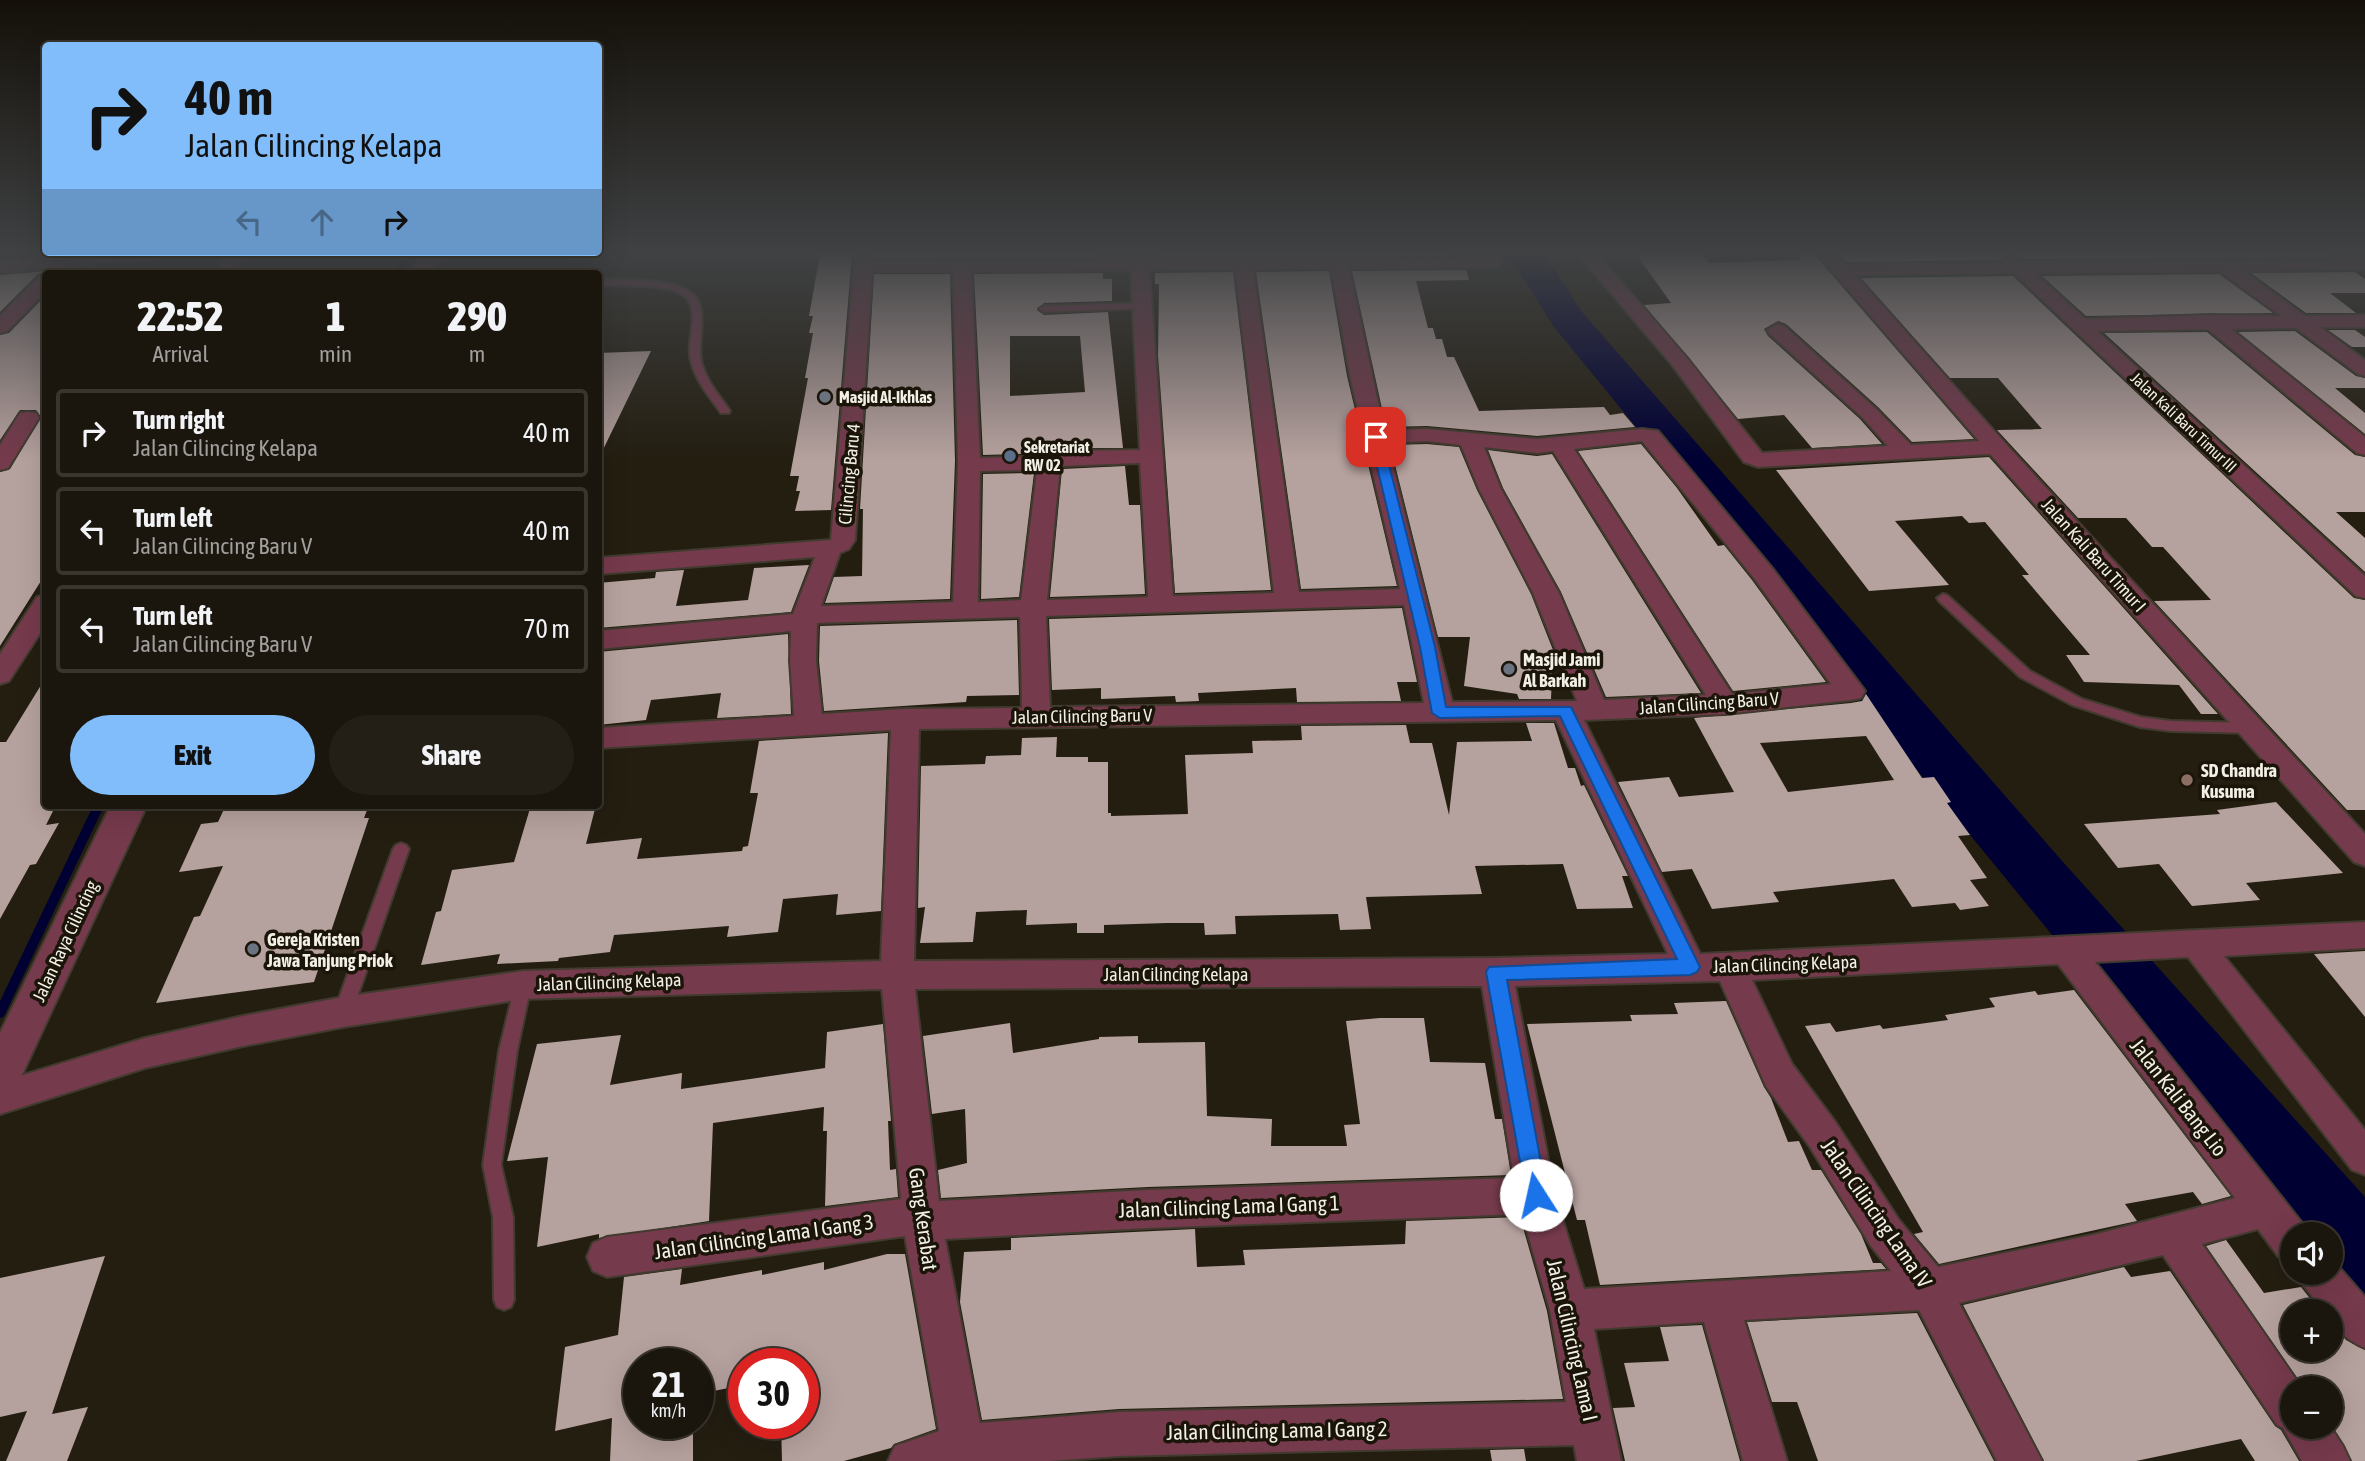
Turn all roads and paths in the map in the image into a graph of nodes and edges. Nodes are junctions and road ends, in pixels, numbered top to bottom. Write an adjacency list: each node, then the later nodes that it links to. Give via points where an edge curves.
1 (696, 322): 16 (lane, via 694,357 701,379)
2 (859, 322): 29 (street, Cilincing Baru 4, via 847,509 843,540)
3 (964, 322): 28 (street)
4 (1144, 322): 25 (street)
5 (1251, 322): 35 (street)
6 (1350, 322): 19 (street)
7 (1646, 322): 24 (street, via 1758,460)
8 (1886, 322): 22 (street, Jalan Kali Baru Timur I)
9 (2076, 322): 13 (street, Jalan Kali Baru Timur III)
10 (2171, 322): 13 (street)
11 (2211, 322): 23 (street)
12 (2303, 322): 15 (street)
13 (2079, 325): 31 (street, Jalan Kali Baru Timur III)
14 (1777, 330): 24 (street)
15 (2365, 370)
16 (725, 411)
17 (37, 417): 18 (street); 26 (street)
18 (0, 422)
19 (1376, 437): 20 (street); 33 (street)
20 (1470, 439): 21 (street, via 1536,446); 45 (street, via 1490,489 1546,593)
21 (1559, 443): 43 (street); 43 (street, Jalan Cilincing Baru V, via 1650,436 1763,573 1852,691)
22 (1996, 447): 24 (street); 50 (street, Jalan Kali Baru Timur I)
23 (2365, 448)
24 (1904, 450)
25 (1152, 456): 27 (street, via 1061,458); 36 (street)
26 (0, 463)
27 (1049, 463): 28 (street); 38 (street)
28 (970, 465): 39 (street)
29 (830, 549): 30 (street); 40 (street, Cilincing Baru 4)
30 (602, 566)
31 (2354, 569): 32 (street, Jalan Kali Baru Timur III)
32 (2365, 590)
33 (1415, 597): 35 (street); 46 (street)
34 (1942, 598): 50 (lane, via 2025,674 2077,702 2140,722)
35 (1288, 601): 36 (street)
36 (1161, 605): 38 (street)
37 (42, 609): 42 (street)
38 (1033, 609): 39 (street); 47 (street)
39 (965, 610): 40 (street)
40 (805, 618): 41 (street); 49 (street, Cilincing Baru 4, via 803,661)
41 (602, 640)
42 (1, 671)
43 (1725, 704): 45 (street, Jalan Cilincing Baru V)
44 (1565, 710): 45 (street, Jalan Cilincing Baru V); 46 (street, Jalan Cilincing Baru V); 58 (street)
45 (1595, 710)
46 (1440, 713): 47 (street, Jalan Cilincing Baru V)
47 (1036, 716): 48 (street, Jalan Cilincing Baru V)
48 (905, 719): 49 (street, Jalan Cilincing Baru V); 61 (street, Gang Kerabat)
49 (809, 723): 51 (street, Jalan Cilincing Baru V)
50 (2252, 728): 54 (street, Jalan Kali Baru Timur I)
51 (602, 738)
52 (127, 809): 64 (street, Jalan Raya Cilincing)
53 (401, 849): 63 (lane)
54 (2365, 854)
55 (2365, 934): 56 (street, Jalan Cilincing Kelapa)
56 (2187, 944): 57 (street, Jalan Cilincing Kelapa); 66 (street, via 2227,986)
57 (2075, 949): 59 (street, Jalan Cilincing Kelapa); 68 (street, Jalan Kali Bang Lio)
58 (1690, 967): 59 (street, Jalan Cilincing Kelapa); 60 (street, Jalan Cilincing Kelapa)
59 (1730, 967): 74 (street, Jalan Cilincing Lama IV, via 1779,1075 1885,1233)
60 (1496, 972): 61 (street, Jalan Cilincing Kelapa); 67 (street, Jalan Cilincing Lama I)
61 (897, 975): 62 (street, Jalan Cilincing Kelapa); 69 (street, Gang Kerabat)
62 (523, 985): 63 (street, Jalan Cilincing Kelapa); 75 (lane, via 508,1051 492,1165 503,1217)
63 (343, 1012): 65 (street, Jalan Cilincing Kelapa, via 145,1053)
64 (0, 1077)
65 (0, 1098)
66 (2365, 1158)
67 (1536, 1195): 69 (street, Jalan Cilincing Lama I Gang 1); 77 (street, Jalan Cilincing Lama I)
68 (2265, 1209): 70 (street, Jalan Kali Bang Lio); 71 (street)
69 (922, 1218): 72 (street, Jalan Cilincing Lama I Gang 3); 82 (street, Gang Kerabat)
70 (2280, 1227)
71 (2172, 1235): 74 (street); 79 (street)
72 (607, 1257)
73 (2329, 1285): 78 (street)
74 (1930, 1289): 76 (street); 85 (street, Jalan Cilincing Lama IV)
75 (504, 1300)
76 (1718, 1301): 77 (street); 84 (street)
77 (1570, 1311): 81 (street, Jalan Cilincing Lama I)
78 (2365, 1328)
79 (2280, 1392)
80 (2313, 1439): 86 (street)
81 (1595, 1442): 82 (street, Jalan Cilincing Lama I Gang 2, via 1119,1434)
82 (964, 1454): 83 (street)
83 (910, 1461)
84 (1765, 1461)
85 (2020, 1461)
86 (2328, 1461)

